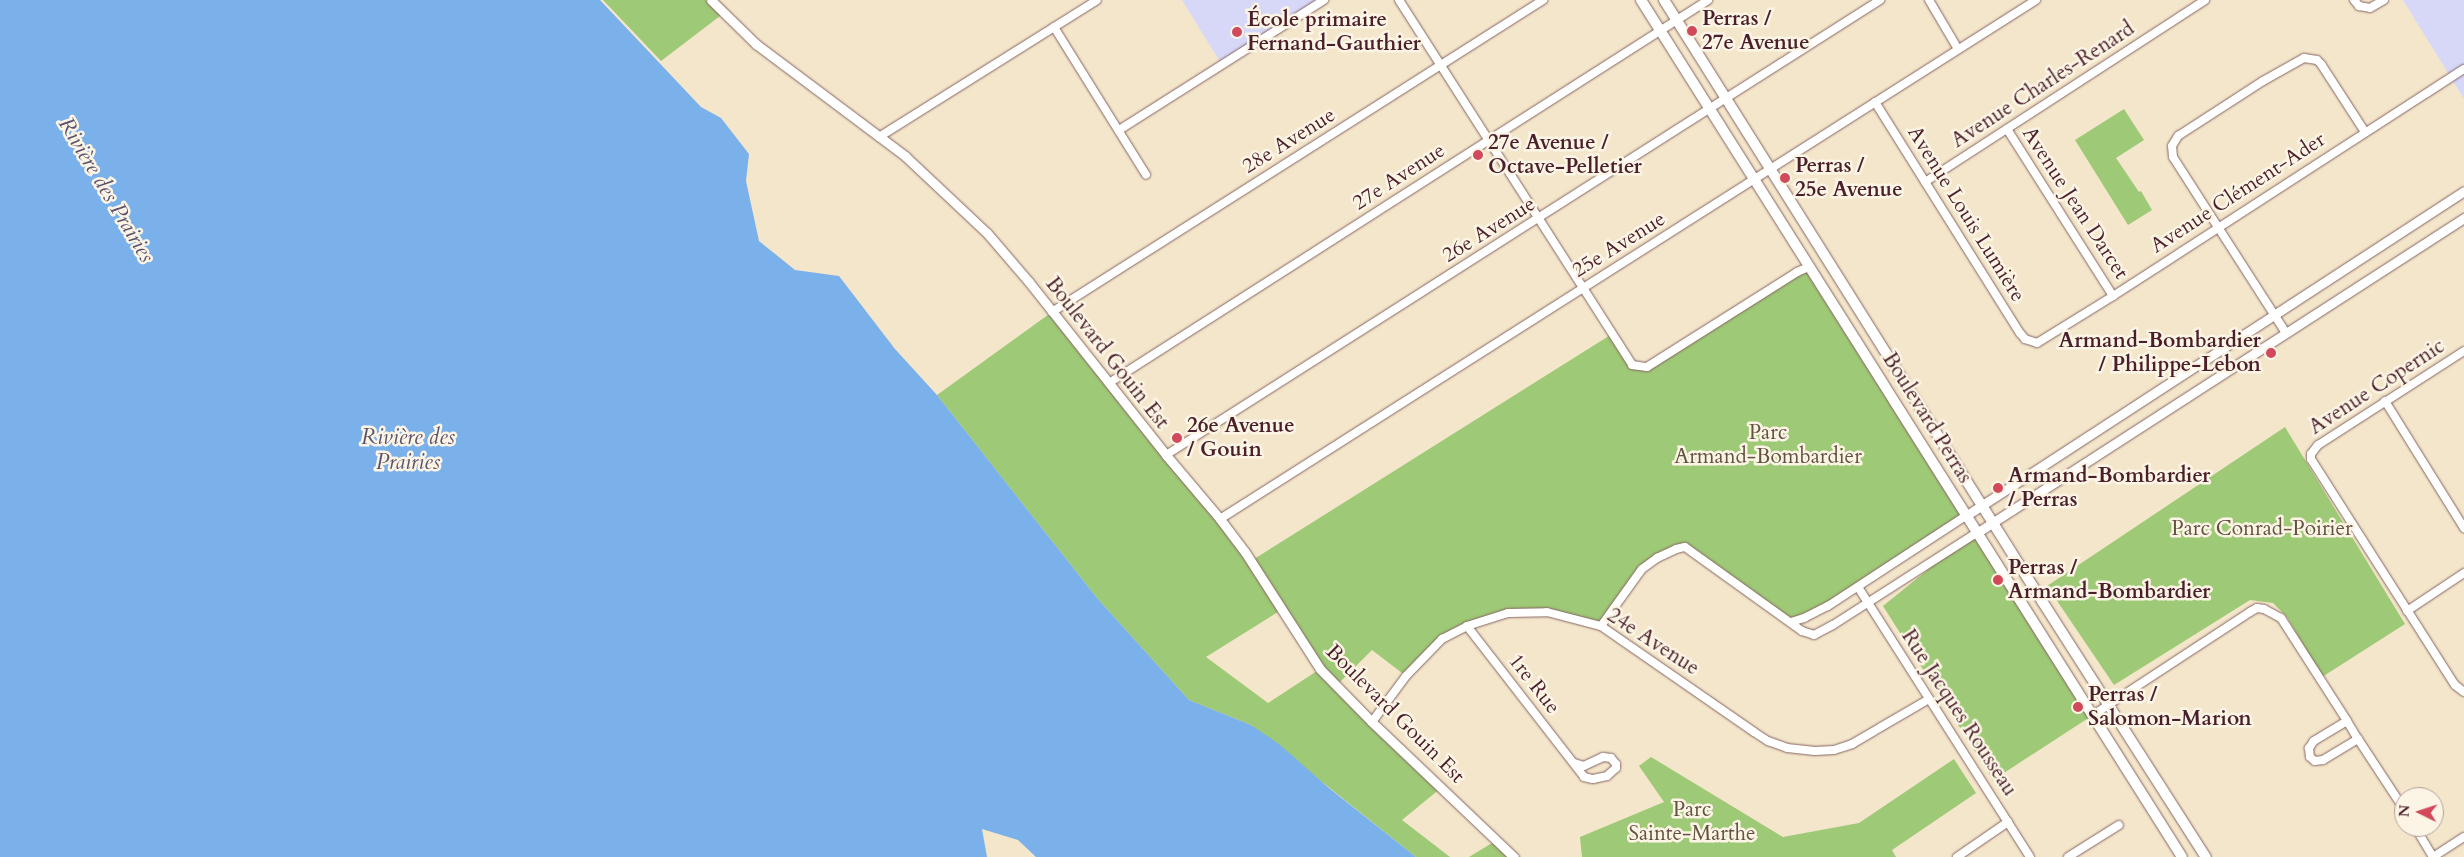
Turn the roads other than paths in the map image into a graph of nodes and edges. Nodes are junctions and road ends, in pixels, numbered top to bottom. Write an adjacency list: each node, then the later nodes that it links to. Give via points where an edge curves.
1 (711, 0): 27 (street, Boulevard Gouin Est, via 756,44)
2 (1097, 0): 16 (street)
3 (1324, 0): 25 (street)
4 (1399, 0): 19 (street)
5 (1543, 0): 19 (street, 28e Avenue)
6 (1641, 0): 17 (main road, Boulevard Perras)
7 (1664, 0): 15 (main road, Boulevard Perras)
8 (1708, 0): 15 (street, 27e Avenue)
9 (1880, 0): 21 (street, 26e Avenue)
10 (1929, 0): 18 (street)
11 (2036, 0): 18 (street, 25e Avenue)
12 (2354, 0): 13 (street, via 2359,6 2370,8)
13 (2384, 0)
14 (2203, 1): 24 (street, Avenue Charles-Renard)
15 (1677, 20): 17 (street, 27e Avenue); 21 (main road, Boulevard Perras)
16 (1054, 27): 25 (street); 27 (street)
17 (1660, 31): 23 (main road, Boulevard Perras); 28 (street, 27e Avenue)
18 (1958, 49): 22 (street, 25e Avenue)
19 (1441, 65): 28 (street); 40 (street, 28e Avenue)
20 (2464, 69): 26 (street, Avenue Clément-Ader)
21 (1726, 98): 23 (street, 26e Avenue); 29 (main road, Boulevard Perras)
22 (1875, 102): 29 (street, 25e Avenue); 32 (street, Avenue Louis Lumière)
23 (1709, 110): 31 (main road, Boulevard Perras); 35 (street, 26e Avenue)
24 (2006, 129): 32 (street, Avenue Charles-Renard); 39 (street, Avenue Jean Darcet)
25 (1119, 130): 30 (street)
26 (2365, 132): 36 (street, Avenue Clément-Ader); 36 (street, via 2316,60 2297,60 2255,86 2178,136 2172,146 2173,157)
27 (879, 136): 40 (street, Boulevard Gouin Est, via 961,207)
28 (1488, 140): 35 (street); 45 (street, 27e Avenue)
29 (1771, 169): 31 (street, 25e Avenue); 48 (main road, Boulevard Perras)
30 (1146, 175)
31 (1755, 180): 37 (main road, Boulevard Perras); 38 (street, 25e Avenue)
32 (1925, 182): 43 (street, Avenue Louis Lumière, via 2020,333)
33 (2464, 191): 41 (street)
34 (2464, 218): 42 (street)
35 (1539, 219): 38 (street); 47 (street, 26e Avenue)
36 (2219, 226): 39 (street, Avenue Clément-Ader); 41 (street)
37 (1809, 267): 38 (street, via 1648,367 1637,367 1628,361); 49 (main road, Boulevard Perras)
38 (1582, 289): 50 (street, 25e Avenue)
39 (2113, 296): 43 (street, Avenue Clément-Ader, via 2043,342)
40 (1052, 312): 45 (street, Boulevard Gouin Est)
41 (2274, 314): 42 (street); 48 (street)
42 (2286, 333): 51 (street)
43 (2031, 342)
44 (2464, 351): 46 (street, Avenue Copernic)
45 (1109, 383): 47 (street, Boulevard Gouin Est)
46 (2385, 401): 52 (street); 57 (street, Avenue Copernic, via 2318,445 2311,454 2313,465)
47 (1166, 455): 50 (street, Boulevard Gouin Est)
48 (1982, 504): 49 (street); 51 (main road, Boulevard Perras)
49 (1967, 515): 53 (main road, Boulevard Perras); 55 (street)
50 (1220, 518): 66 (street, Boulevard Gouin Est, via 1320,669)
51 (1994, 522): 53 (street); 63 (main road, Boulevard Perras)
52 (2464, 528)
53 (1978, 532): 56 (street); 64 (main road, Boulevard Perras)
54 (2464, 573): 57 (street)
55 (1858, 587): 56 (street, Rue Jacques Rousseau); 58 (street, via 1815,614)
56 (1868, 603): 58 (street, via 1814,635); 62 (street, Rue Jacques Rousseau)
57 (2407, 611): 61 (street, via 2455,685)
58 (1791, 622): 60 (street, via 1685,547 1649,563)
59 (1467, 626): 60 (street, 24e Avenue, via 1508,613 1547,612); 66 (street, 24e Avenue, via 1442,639 1406,676); 68 (street, 1re Rue)
60 (1600, 626): 62 (street, 24e Avenue, via 1768,741 1794,750 1822,751 1852,744)
61 (2464, 692)
62 (1929, 699): 70 (street, Rue Jacques Rousseau)
63 (2109, 702): 64 (street); 65 (street, via 2257,608 2281,618); 79 (main road, Boulevard Perras)
64 (2093, 715): 78 (main road, Boulevard Perras)
65 (2347, 720): 67 (street); 67 (street, via 2314,742 2309,748 2310,757 2316,762 2323,760)
66 (1372, 722): 74 (street, Boulevard Gouin Est)
67 (2358, 739): 69 (street)
68 (1574, 763): 68 (street, 1re Rue, via 1584,777 1593,779 1610,774 1616,768 1611,758 1603,757 1584,766)
69 (2394, 794)
70 (2008, 822): 75 (street); 76 (street, Rue Jacques Rousseau)
71 (2119, 825): 77 (street)
72 (2421, 837): 80 (street)
73 (2464, 837): 80 (street)
74 (1514, 857)
75 (1957, 857)
76 (2030, 857)
77 (2068, 857)
78 (2182, 857)
79 (2206, 857)
80 (2433, 857)

